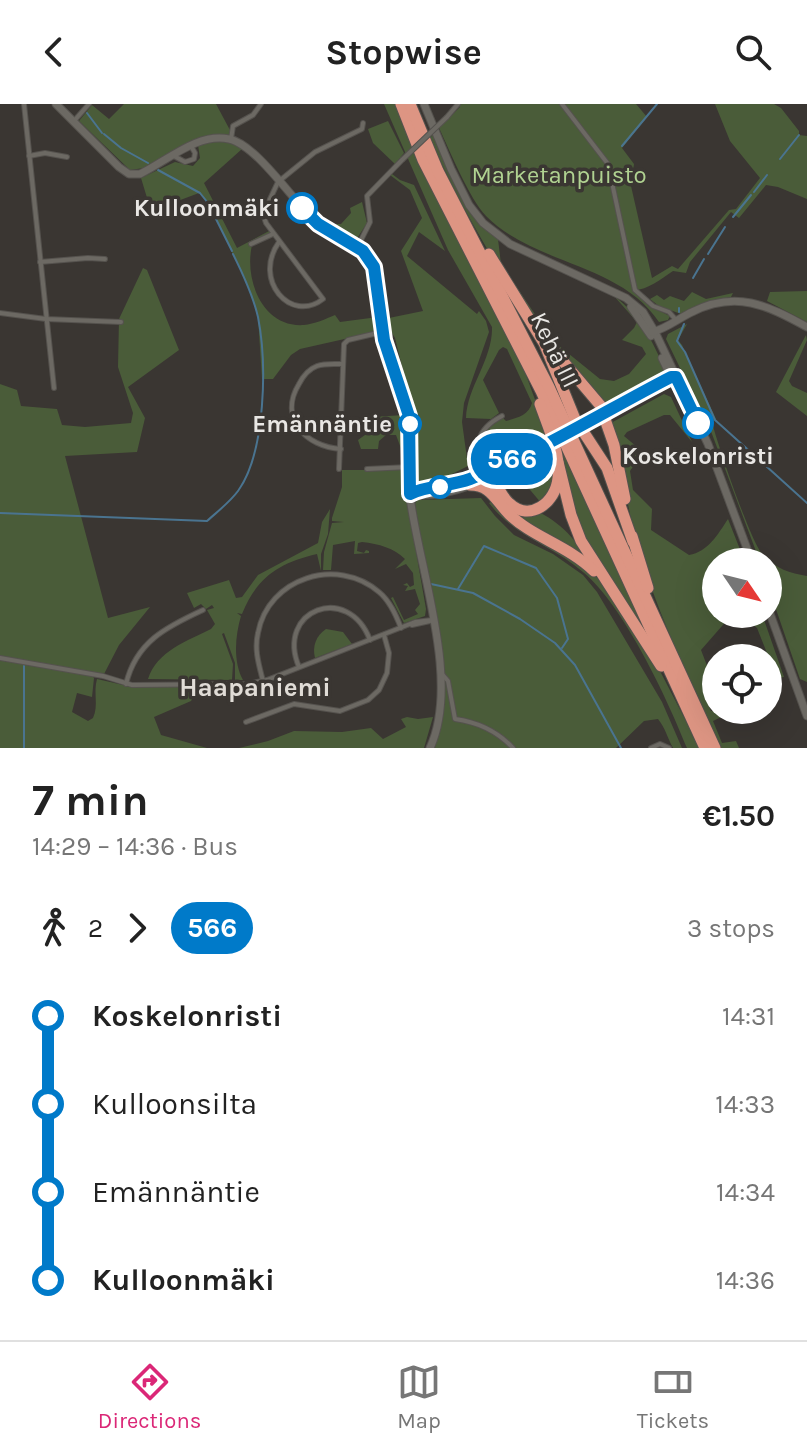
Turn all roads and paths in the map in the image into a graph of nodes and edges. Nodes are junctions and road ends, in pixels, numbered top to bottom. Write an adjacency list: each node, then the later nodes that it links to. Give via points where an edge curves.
1 (24, 104): 14 (street)
2 (56, 104): 10 (street)
3 (89, 104): 10 (street)
4 (261, 104): 12 (street, via 233,126)
5 (401, 104): 33 (highway, Kehä III, via 423,160)
6 (410, 104): 18 (highway, Kehä III)
7 (424, 104): 31 (street, via 465,198 483,223 510,244 612,293)
8 (458, 104): 22 (street, bridge, via 367,196 370,222)
9 (562, 104): 28 (street, via 608,164 635,290 672,314)
10 (72, 123): 15 (street, via 123,171 136,174)
11 (363, 123): 17 (street, via 362,129 315,152)
12 (231, 139): 13 (street, via 206,139); 17 (street, via 249,148)
13 (191, 146): 15 (street); 15 (street, via 194,159 185,162)
14 (29, 156): 16 (street); 24 (street)
15 (174, 156)
16 (67, 157)
17 (278, 182): 19 (street, via 263,214); 22 (street, via 318,224)
18 (451, 196): 26 (highway); 57 (highway, Kehä III, via 549,387)
19 (273, 234): 20 (street); 21 (street)
20 (279, 242): 20 (street, via 268,268 277,291 306,307 323,299)
21 (251, 244)
22 (358, 246): 32 (street, via 374,267)
23 (105, 259): 24 (street)
24 (40, 262): 27 (street)
25 (0, 313): 27 (street)
26 (528, 316): 37 (highway); 48 (highway, via 575,419 612,478)
27 (46, 319): 29 (street); 36 (street)
28 (673, 321): 30 (street, via 713,303 739,300); 31 (street)
29 (121, 322)
30 (807, 327)
31 (653, 331): 35 (street)
32 (382, 332): 34 (street, via 345,342); 41 (street, via 407,406)
33 (520, 347): 40 (highway); 63 (highway, Kehä III)
34 (343, 364): 39 (street); 39 (street, via 320,365 307,373 294,392 291,409 303,435 318,445)
35 (673, 378): 37 (street); 49 (street, via 721,478)
36 (54, 388)
37 (604, 414): 44 (street, bridge); 48 (highway)
38 (502, 416): 44 (street, via 480,432 477,448)
39 (341, 449): 42 (street)
40 (558, 462): 44 (highway, via 557,486 549,502 535,509 511,505); 50 (highway, via 581,541)
41 (409, 467): 43 (street); 46 (street)
42 (339, 469)
43 (367, 469)
44 (488, 473): 45 (street); 46 (street); 47 (highway)
45 (470, 485): 46 (street); 47 (highway, via 486,487)
46 (410, 494): 52 (street)
47 (498, 501): 50 (highway, via 517,521 572,552)
48 (633, 542): 57 (highway)
49 (747, 548)
50 (611, 589): 63 (highway)
51 (203, 610): 62 (street, via 151,639 135,659)
52 (432, 620): 53 (street); 60 (street)
53 (401, 628): 55 (street); 61 (street, via 381,594 361,580 330,573 301,580 283,590 262,618 256,648)
54 (775, 628): 64 (street)
55 (384, 635): 56 (street); 65 (street, via 387,673 368,700 340,711 294,704)
56 (370, 640): 59 (street); 59 (street, via 362,622 348,611 316,611 300,623 295,635)
57 (671, 652): 71 (highway, Kehä III)
58 (0, 658): 62 (street)
59 (299, 667): 61 (street)
60 (442, 674): 66 (street, via 440,716); 67 (street, via 455,719 492,731)
61 (263, 681): 62 (street)
62 (126, 684)
63 (690, 714): 70 (highway, Kehä III)
64 (807, 716)
65 (246, 722)
66 (430, 748)
67 (513, 748)
68 (651, 748): 69 (street)
69 (669, 748)
70 (705, 748)
71 (715, 748)

